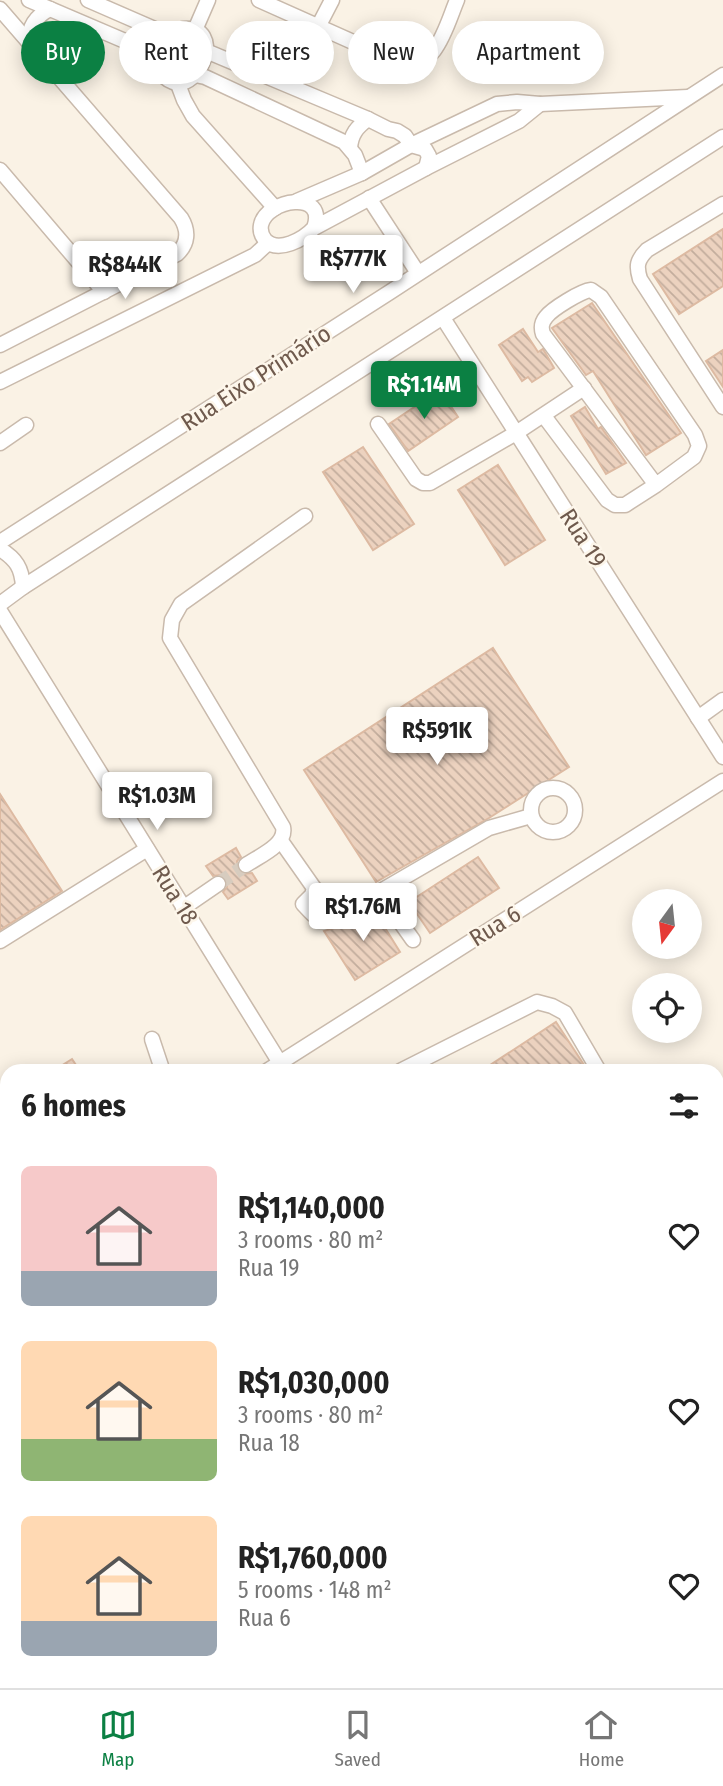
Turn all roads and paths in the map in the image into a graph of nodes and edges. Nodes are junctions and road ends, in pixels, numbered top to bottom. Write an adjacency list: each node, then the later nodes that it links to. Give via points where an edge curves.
1 (29, 0): 8 (street)
2 (88, 0): 10 (street)
3 (208, 0): 11 (street)
4 (259, 0): 12 (street)
5 (332, 0): 13 (street)
6 (457, 0): 15 (street, via 433,51 412,65)
7 (0, 9): 14 (street)
8 (50, 9): 9 (street); 16 (street)
9 (35, 21)
10 (136, 21)
11 (199, 21)
12 (305, 21)
13 (321, 21)
14 (21, 32)
15 (334, 34)
16 (119, 38)
17 (212, 54): 24 (street)
18 (723, 75): 22 (street, Rua Eixo Primário)
19 (212, 80): 27 (street)
20 (66, 84): 38 (street, via 186,229 186,241 177,254)
21 (178, 84): 34 (street, via 193,116)
22 (690, 97): 23 (street); 37 (street, Rua Eixo Primário)
23 (540, 104): 26 (street, via 497,104); 28 (street, via 519,121)
24 (368, 119): 26 (street, via 397,131); 27 (street, via 354,132)
25 (723, 137): 39 (street, Rua Eixo Primário)
26 (411, 145): 28 (street, via 425,149 429,156); 30 (street)
27 (350, 148): 30 (street)
28 (426, 168): 31 (street)
29 (0, 170): 38 (street)
30 (362, 173): 32 (street)
31 (369, 198): 35 (street); 37 (street)
32 (297, 201): 34 (street); 35 (street, via 313,210)
33 (723, 204): 43 (street, via 647,250 636,268)
34 (275, 208): 36 (street, via 261,226)
35 (314, 228): 36 (street, via 286,246)
36 (268, 243): 41 (street, via 255,256)
37 (418, 273): 51 (street, Rua Eixo Primário)
38 (104, 292): 40 (street)
39 (443, 318): 47 (street, Rua 19); 53 (street, Rua Eixo Primário)
40 (2, 340)
41 (0, 382)
42 (584, 388): 44 (street); 49 (street); 49 (street, via 541,326 546,316 582,291 591,290 601,297 699,446 694,457)
43 (723, 407)
44 (544, 416): 47 (street); 49 (street, via 615,505 625,505)
45 (378, 424): 47 (street, via 423,483)
46 (26, 425): 48 (street)
47 (516, 433): 57 (street, Rua 19)
48 (0, 443)
49 (656, 485)
50 (305, 516): 61 (street, via 181,604 172,620 170,638 283,827)
51 (0, 542)
52 (0, 549): 53 (street, via 12,556 23,573)
53 (23, 587): 54 (street, Rua Eixo Primário)
54 (0, 604)
55 (0, 611): 62 (street, Rua 18)
56 (723, 700): 57 (street)
57 (698, 718): 58 (street, Rua 19)
58 (723, 757)
59 (723, 781): 72 (street, Rua 6)
60 (531, 816): 65 (street, via 489,828)
61 (281, 841): 63 (street); 65 (street, via 314,888 303,904 315,917 329,920)
62 (147, 849): 66 (street, Rua 18); 68 (street)
63 (246, 864)
64 (218, 884): 66 (street)
65 (379, 892): 67 (street)
66 (183, 908): 71 (street, Rua 18)
67 (413, 940)
68 (0, 942)
69 (152, 1039): 70 (street)
70 (160, 1064)
71 (280, 1064)
72 (287, 1064)
73 (414, 1064): 74 (street, via 537,1002 565,1013)
74 (595, 1064)

